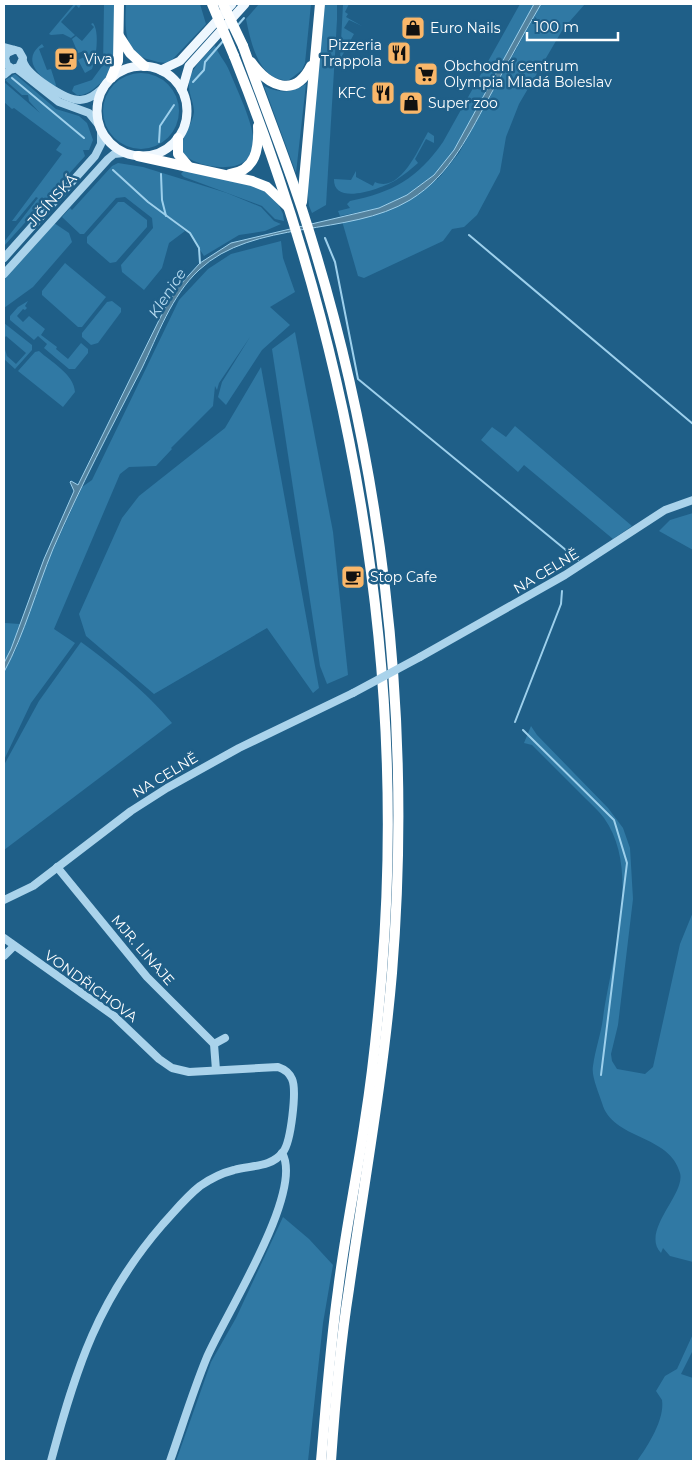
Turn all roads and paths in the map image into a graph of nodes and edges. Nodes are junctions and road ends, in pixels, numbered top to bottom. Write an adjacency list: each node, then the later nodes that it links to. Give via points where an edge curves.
1 (119, 4): 7 (highway)
2 (212, 4): 21 (highway, bridge)
3 (223, 4): 8 (highway, bridge)
4 (232, 4): 16 (main road, via 180,61)
5 (245, 4): 20 (main road, via 189,66)
6 (318, 6): 12 (highway)
7 (118, 35): 14 (highway); 18 (highway, via 118,61)
8 (242, 46): 12 (highway, via 259,73 278,85 299,82); 28 (highway)
9 (4, 47): 10 (street)
10 (14, 50): 11 (street, via 20,52); 13 (street, via 7,53)
11 (23, 61): 15 (street); 19 (street, via 38,78 72,98 89,98)
12 (314, 61): 28 (highway)
13 (4, 63): 15 (street)
14 (144, 66): 16 (main road, JIČÍNSKÁ); 18 (main road, JIČÍNSKÁ, via 126,68)
15 (15, 68): 17 (street); 22 (street, via 59,102 89,113)
16 (161, 70): 20 (main road, JIČÍNSKÁ)
17 (4, 75)
18 (111, 78): 19 (main road, JIČÍNSKÁ)
19 (104, 87): 22 (main road, JIČÍNSKÁ, via 96,109)
20 (182, 90): 23 (main road, via 187,115)
21 (254, 106): 27 (highway, via 259,142 254,159 242,171); 28 (highway)
22 (100, 128): 24 (main road, via 111,144); 30 (street, JIČÍNSKÁ, via 101,144 95,156)
23 (178, 138): 25 (main road, via 160,152); 26 (highway, via 178,154)
24 (124, 153): 25 (main road); 31 (street, JIČÍNSKÁ, via 114,154 108,159)
25 (138, 156): 26 (highway)
26 (188, 166): 27 (highway)
27 (228, 174): 28 (highway, via 267,187)
28 (296, 210): 29 (highway)
29 (307, 246): 44 (highway, via 364,518 381,663 388,801 386,905 376,1037 338,1288); 45 (highway, via 347,376 380,540 393,653 399,790 393,960 385,1046 348,1290)
30 (4, 258)
31 (4, 274)
32 (693, 500): 33 (street, NA CELNĚ, bridge, via 665,510 565,575 420,657 167,788 131,811)
33 (57, 868): 34 (street, NA CELNĚ, via 33,886); 39 (street, MJR. LINAJE, via 141,970)
34 (4, 900)
35 (4, 938): 36 (street, VONDŘICHOVA)
36 (14, 946): 37 (street); 40 (street, VONDŘICHOVA, via 114,1016 165,1064 189,1072)
37 (4, 956)
38 (224, 1038): 39 (street)
39 (214, 1044): 40 (street)
40 (216, 1070): 41 (street, VONDŘICHOVA, via 273,1066 288,1073 294,1087 289,1136)
41 (282, 1153): 42 (street, via 270,1163 234,1170 204,1184 144,1248 117,1288 87,1344); 43 (street, via 287,1167 277,1214 239,1297 207,1356)
42 (51, 1461)
43 (170, 1461)
44 (321, 1461)
45 (331, 1461)

